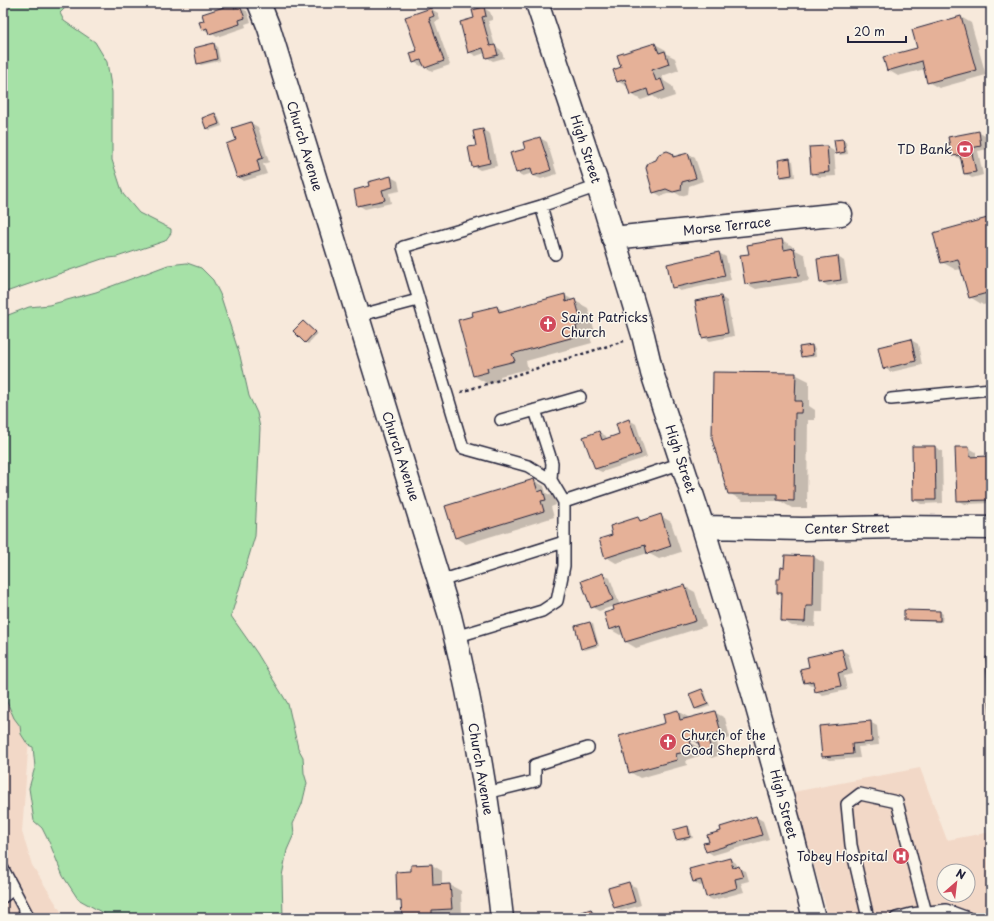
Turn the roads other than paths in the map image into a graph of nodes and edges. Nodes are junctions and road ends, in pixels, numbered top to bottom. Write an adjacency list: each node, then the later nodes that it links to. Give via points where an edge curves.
1 (259, 3): 9 (street, Church Avenue, via 269,28)
2 (537, 3): 3 (street, High Street)
3 (598, 186): 4 (lane); 6 (street, High Street)
4 (541, 206): 7 (lane); 8 (lane, via 403,246)
5 (842, 214): 6 (street, Morse Terrace)
6 (613, 238): 15 (street, High Street, via 652,373)
7 (555, 254)
8 (418, 300): 9 (lane); 16 (lane, via 463,448 528,466)
9 (357, 316): 21 (street, Church Avenue)
10 (991, 389): 12 (lane)
11 (580, 396): 13 (lane)
12 (891, 399)
13 (535, 410): 14 (lane); 16 (lane, via 552,463)
14 (501, 420)
15 (682, 463): 17 (lane); 18 (street, High Street)
16 (551, 480): 17 (lane)
17 (564, 502): 20 (lane)
18 (703, 527): 19 (street, Center Street); 31 (street, High Street, via 765,735)
19 (991, 528)
20 (564, 542): 21 (lane); 22 (lane, via 564,566 557,601 542,611)
21 (440, 581): 22 (street, Church Avenue)
22 (456, 637): 24 (street, Church Avenue)
23 (588, 748): 24 (lane, via 535,765 535,781)
24 (486, 793): 30 (street, Church Avenue)
25 (3, 869): 26 (lane)
26 (13, 889): 27 (lane); 29 (lane)
27 (3, 897)
28 (926, 913): 32 (lane, via 897,802 860,794 847,804 851,845); 33 (lane); 34 (lane, via 946,910)
29 (29, 918)
30 (502, 918)
31 (814, 918)
32 (868, 918)
33 (896, 918)
34 (968, 918)

